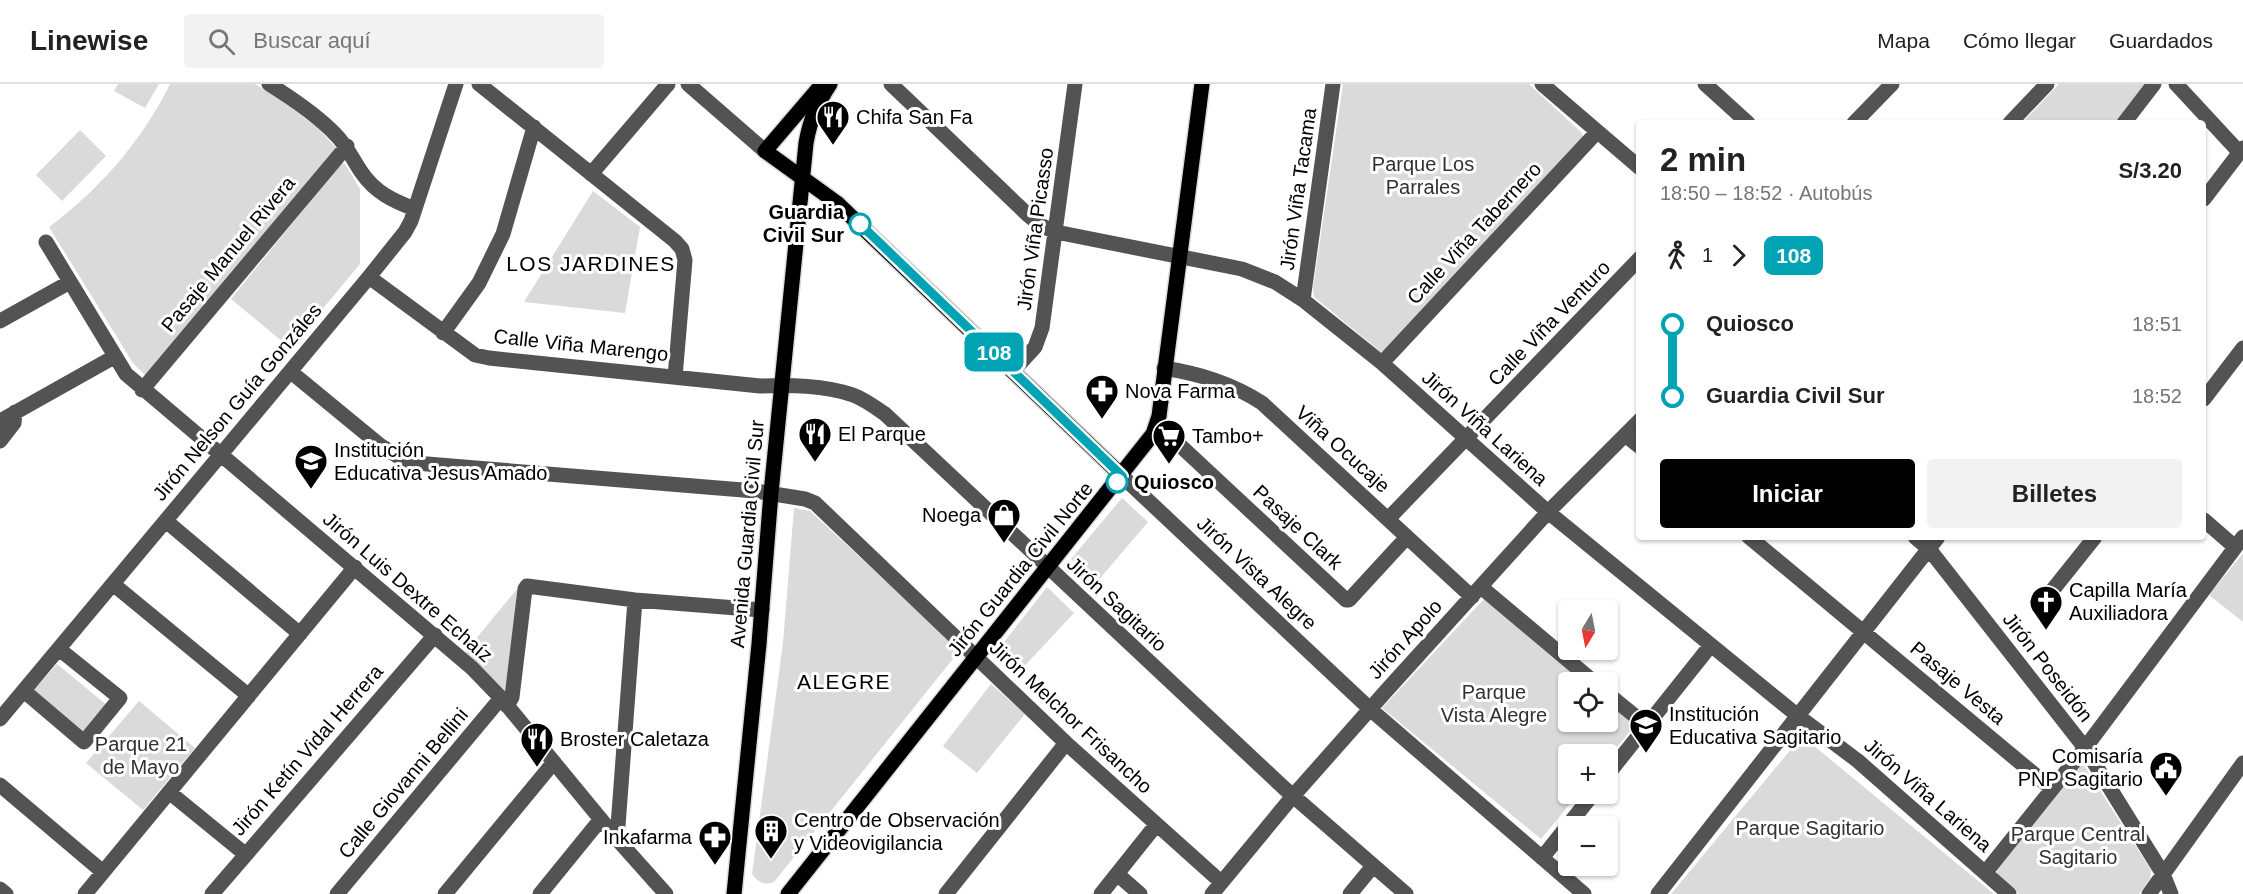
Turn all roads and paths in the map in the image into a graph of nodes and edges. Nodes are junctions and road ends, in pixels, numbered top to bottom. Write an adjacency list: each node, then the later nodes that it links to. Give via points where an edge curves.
1 (269, 84): 24 (street, via 323,122)
2 (456, 84): 31 (street, Jirón Nelson Guía Gonzáles)
3 (479, 84): 22 (street, Calle Viña Marengo)
4 (668, 84): 28 (street)
5 (688, 84): 25 (street)
6 (822, 84): 25 (main road)
7 (830, 84): 29 (main road, Avenida Guardia Civil Sur, via 810,122)
8 (891, 84): 32 (street, Jirón Viña Lariena, via 1028,215)
9 (1202, 84): 34 (main road, Jirón Guardia Civil Norte)
10 (1333, 84): 38 (street, Jirón Viña Tacama)
11 (1542, 84): 23 (street)
12 (1705, 84): 18 (street)
13 (2047, 84): 20 (street)
14 (2154, 84): 21 (street)
15 (2176, 84): 26 (street)
16 (1071, 85): 32 (street, Jirón Viña Picasso)
17 (1881, 87): 19 (street)
18 (1745, 120)
19 (1856, 120)
20 (2013, 120)
21 (2126, 120)
22 (534, 127): 28 (street, Calle Viña Marengo); 40 (street, via 503,234 479,283)
23 (1597, 132): 27 (street); 43 (street, Calle Viña Tabernero)
24 (347, 146): 31 (street, via 363,175 381,194); 49 (street, Pasaje Manuel Rivera)
25 (765, 151): 29 (main road)
26 (2241, 151): 30 (street)
27 (1636, 165)
28 (591, 174): 47 (street, Calle Viña Marengo, via 682,249 686,260)
29 (803, 177): 45 (main road, Jirón Vista Alegre, via 837,203); 48 (main road, Avenida Guardia Civil Sur)
30 (2206, 196)
31 (415, 209): 36 (street, Jirón Nelson Guía Gonzáles, via 405,232)
32 (1056, 232): 34 (street, Jirón Viña Lariena); 45 (street, Jirón Viña Picasso, via 1040,338)
33 (45, 242): 37 (street, Jirón Luis Dextre Echaíz)
34 (1180, 256): 38 (street, Jirón Viña Lariena, via 1242,269 1275,282); 44 (main road, Jirón Guardia Civil Norte)
35 (1636, 262): 56 (street, Calle Viña Venturo)
36 (369, 277): 40 (street, Calle Viña Marengo); 46 (street, Jirón Nelson Guía Gonzáles)
37 (70, 282): 39 (street); 42 (street, Jirón Luis Dextre Echaíz)
38 (1303, 300): 43 (street, Jirón Viña Lariena)
39 (0, 321)
40 (444, 333): 47 (street, Calle Viña Marengo, via 475,354 489,358)
41 (2243, 348): 50 (street)
42 (114, 357): 49 (street, Jirón Luis Dextre Echaíz); 51 (street)
43 (1382, 363): 56 (street, Jirón Viña Lariena)
44 (1164, 368): 53 (main road, Jirón Guardia Civil Norte); 63 (street, Viña Ocucaje, via 1215,379 1262,403)
45 (1014, 370): 60 (main road, Jirón Vista Alegre)
46 (291, 372): 59 (street, Jirón Nelson Guía Gonzáles); 61 (street, Jirón Melchor Frisancho, via 381,446 414,463)
47 (675, 377): 48 (street, Jirón Sagitario)
48 (781, 385): 61 (main road, Avenida Guardia Civil Sur); 72 (street, Jirón Sagitario, via 833,390 868,402)
49 (142, 390): 59 (street, Jirón Luis Dextre Echaíz)
50 (2206, 396)
51 (15, 412): 52 (street); 57 (street, via 14,423)
52 (0, 421)
53 (1157, 424): 60 (main road, Jirón Guardia Civil Norte); 66 (street, Pasaje Clark, via 1346,600)
54 (1636, 424): 55 (street, Jirón Apolo)
55 (1625, 435): 58 (street); 62 (street, Jirón Apolo)
56 (1466, 440): 62 (street, Jirón Viña Lariena); 63 (street, Calle Viña Venturo)
57 (0, 441)
58 (1636, 444)
59 (221, 454): 64 (street, Jirón Nelson Guía Gonzáles); 71 (street, Jirón Luis Dextre Echaíz)
60 (1122, 476): 72 (main road, Jirón Guardia Civil Norte); 89 (street, Jirón Vista Alegre)
61 (771, 493): 77 (main road, Avenida Guardia Civil Sur); 83 (street, Jirón Melchor Frisancho, via 805,499 819,506)
62 (1548, 512): 74 (street, Jirón Apolo); 81 (street, Jirón Viña Lariena)
63 (1388, 519): 66 (street, Viña Ocucaje)
64 (166, 520): 73 (street, Jirón Nelson Guía Gonzáles); 79 (street)
65 (2206, 521): 69 (street)
66 (1407, 537): 74 (street, Viña Ocucaje)
67 (1753, 540): 78 (street, Pasaje Vesta)
68 (2093, 540): 75 (street)
69 (2239, 542): 94 (street)
70 (1933, 543): 78 (street); 94 (street, Jirón Poseidón)
71 (356, 567): 79 (street); 80 (street, Jirón Luis Dextre Echaíz)
72 (1047, 567): 83 (main road, Jirón Guardia Civil Norte); 101 (street, Jirón Sagitario)
73 (113, 584): 82 (street, Jirón Nelson Guía Gonzáles); 86 (street)
74 (1476, 592): 84 (street, Viña Ocucaje); 89 (street, Jirón Apolo)
75 (2051, 592)
76 (636, 600): 77 (street); 87 (street, via 529,586 525,589 512,698); 105 (street)
77 (762, 610): 122 (main road, Avenida Guardia Civil Sur)
78 (1864, 631): 90 (street); 99 (street, Pasaje Vesta)
79 (300, 634): 86 (street)
80 (435, 635): 87 (street, Jirón Luis Dextre Echaíz); 106 (street, Jirón Ketín Vidal Herrera)
81 (1711, 645): 90 (street, Jirón Viña Lariena); 92 (street)
82 (59, 649): 85 (street, Jirón Nelson Guía Gonzáles); 85 (street, via 120,698 84,742)
83 (976, 657): 93 (street, Jirón Melchor Frisancho); 123 (main road, Jirón Guardia Civil Norte)
84 (1581, 672)
85 (24, 691): 91 (street, Jirón Nelson Guía Gonzáles)
86 (249, 696): 100 (street)
87 (504, 702): 96 (street, Jirón Luis Dextre Echaíz); 119 (street, Calle Giovanni Bellini)
88 (1618, 702): 92 (street)
89 (1370, 709): 101 (street, Jirón Apolo); 107 (street, Jirón Vista Alegre)
90 (1798, 716): 110 (street, Jirón Viña Lariena, via 1858,761); 130 (street)
91 (0, 719)
92 (1647, 725): 95 (street)
93 (1066, 743): 104 (street, Jirón Melchor Frisancho); 124 (street)
94 (2085, 748): 99 (street); 112 (street, Jirón Poseidón)
95 (1618, 761)
96 (554, 762): 103 (street, Jirón Luis Dextre Echaíz); 120 (street)
97 (2243, 763): 112 (street)
98 (0, 785): 109 (street)
99 (2052, 789): 110 (street)
100 (169, 792): 106 (street); 109 (street)
101 (1293, 796): 108 (street, Jirón Sagitario); 114 (street, Jirón Apolo)
102 (1585, 804): 107 (street)
103 (601, 819): 105 (street, Jirón Luis Dextre Echaíz); 121 (street)
104 (1156, 825): 111 (street); 114 (street, Jirón Melchor Frisancho)
105 (616, 839): 115 (street, Jirón Luis Dextre Echaíz)
106 (245, 854): 118 (street, Jirón Ketín Vidal Herrera)
107 (1542, 858): 129 (street, Jirón Vista Alegre)
108 (1373, 866): 127 (street); 128 (street, Jirón Sagitario)
109 (103, 872): 117 (street)
110 (1985, 873): 131 (street, Jirón Viña Lariena)
111 (1117, 874): 125 (street); 126 (street)
112 (2163, 874): 132 (street); 133 (street, Jirón Poseidón)
113 (0, 888): 116 (street)
114 (1216, 888)
115 (658, 891)
116 (6, 894)
117 (85, 894)
118 (212, 894)
119 (337, 894)
120 (445, 894)
121 (540, 894)
122 (734, 894)
123 (788, 894)
124 (946, 894)
125 (1101, 894)
126 (1140, 894)
127 (1350, 894)
128 (1406, 894)
129 (1584, 894)
130 (1658, 894)
131 (2009, 894)
132 (2149, 894)
133 (2172, 894)

